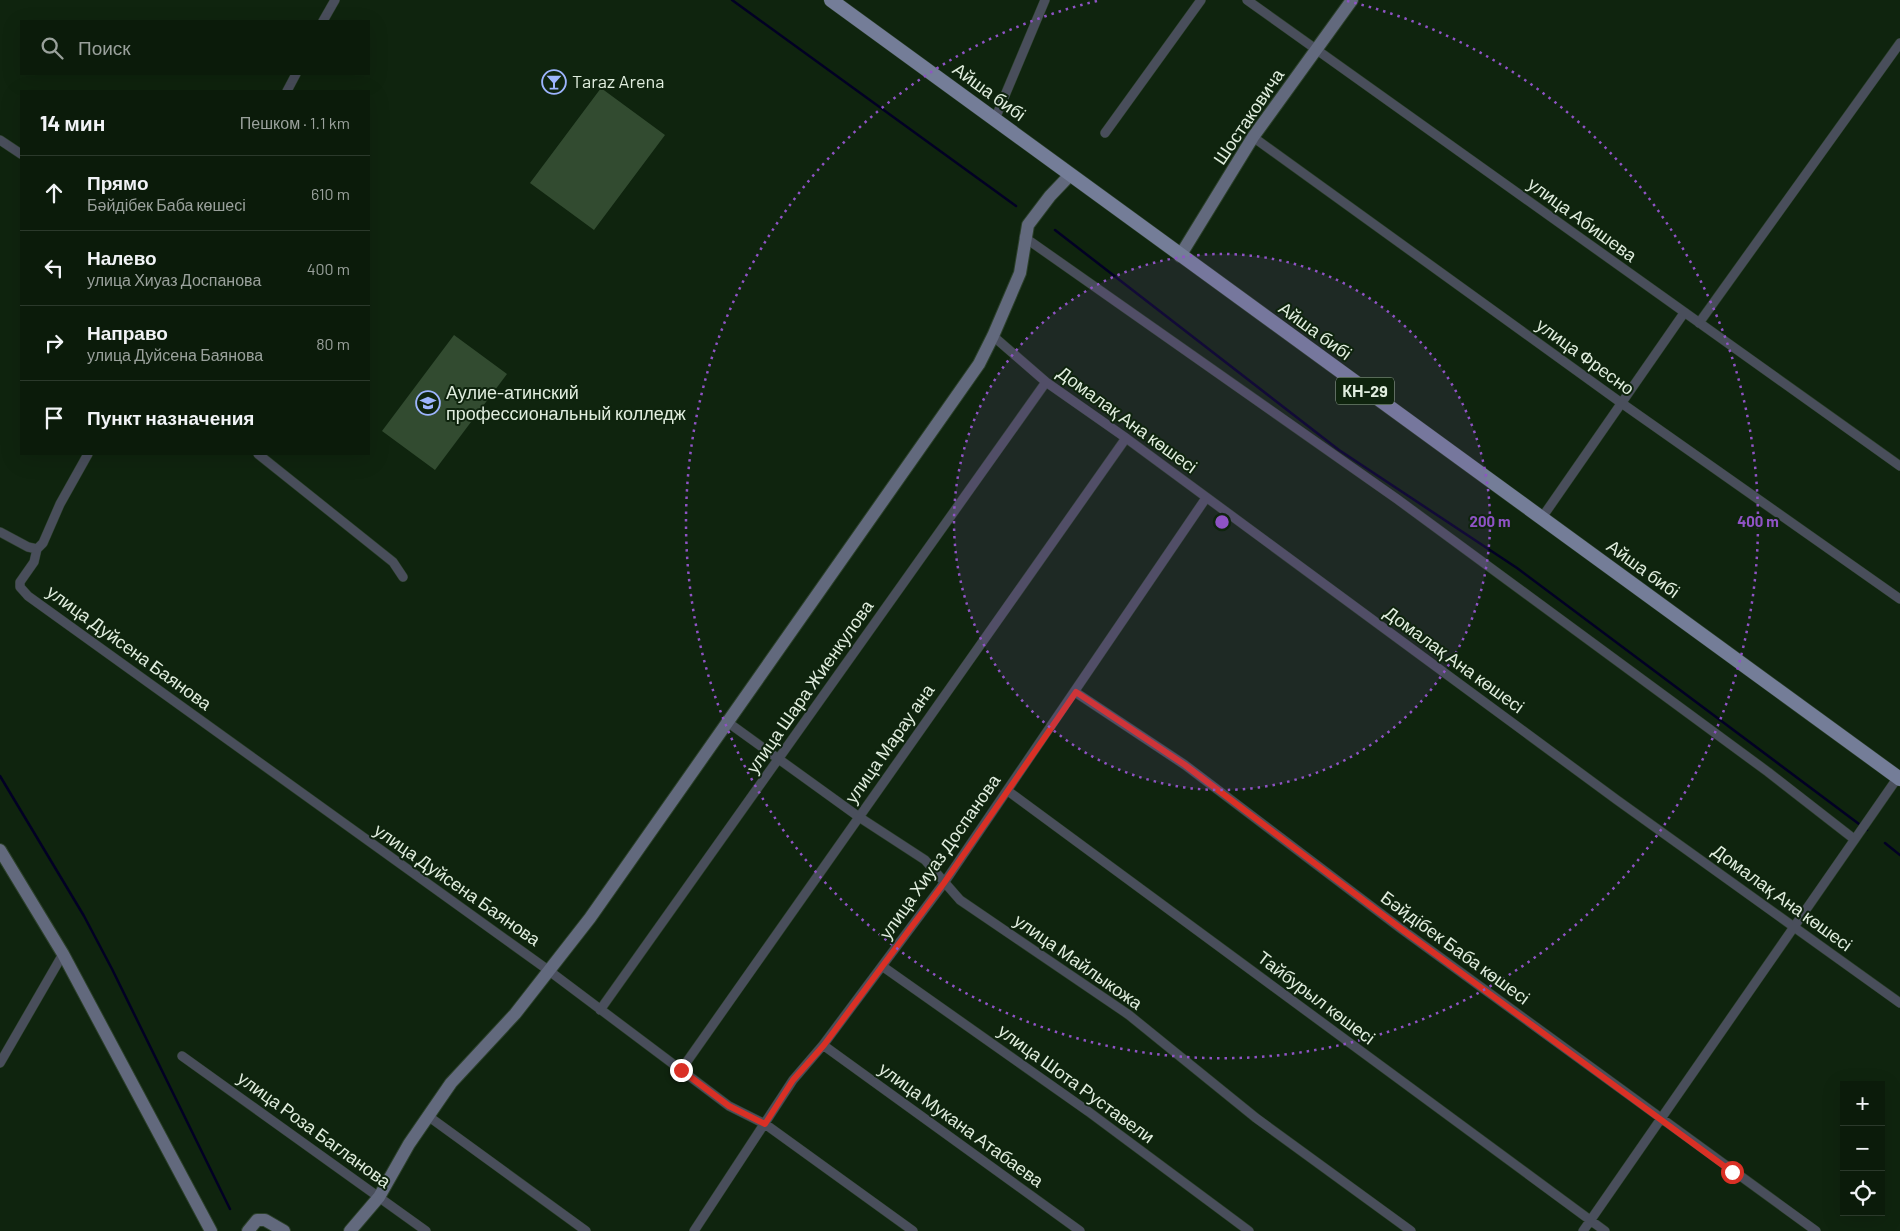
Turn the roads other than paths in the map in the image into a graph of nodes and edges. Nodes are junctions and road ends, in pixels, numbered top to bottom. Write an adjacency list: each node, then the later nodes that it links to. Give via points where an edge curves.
1 (334, 0): 7 (street)
2 (832, 0): 12 (main road, Айша бибі / КН-29)
3 (1045, 0): 12 (street)
4 (1201, 0): 13 (street)
5 (1246, 0): 9 (street, улица Абишева)
6 (1352, 0): 9 (street, Шостаковича)
7 (324, 20)
8 (1900, 43): 21 (street)
9 (1317, 50): 14 (street, Шостаковича); 20 (street, улица Абишева)
10 (295, 75): 11 (street)
11 (288, 90)
12 (995, 119): 17 (main road, Айша бибі / КН-29)
13 (1105, 133)
14 (1253, 137): 19 (street, Шостаковича); 24 (street, улица Фресно)
15 (0, 140): 16 (street)
16 (20, 153)
17 (1070, 175): 18 (street, via 1050,196); 19 (main road, Айша бибі / КН-29)
18 (1026, 231): 22 (street, via 1020,273); 41 (street)
19 (1180, 256): 30 (main road, Айша бибі / КН-29)
20 (1684, 312): 21 (street, улица Абишева); 24 (street)
21 (1698, 323): 28 (street, улица Абишева)
22 (993, 336): 23 (street, Домалақ Ана көшесі); 36 (street, via 979,364)
23 (1046, 382): 25 (street, Домалақ Ана көшесі); 37 (street, улица Шара Жиенкулова)
24 (1620, 402): 30 (street); 34 (street, улица Фресно)
25 (1126, 438): 29 (street, Домалақ Ана көшесі); 40 (street, улица Марау ана)
26 (87, 455): 32 (street, via 43,543)
27 (259, 455): 33 (street, via 393,562)
28 (1900, 466)
29 (1206, 498): 35 (street, улица Хиуаз Доспанова); 44 (street, Домалақ Ана көшесі, via 1617,800)
30 (1541, 519): 38 (main road, Айша бибі / КН-29)
31 (0, 532): 32 (street, via 28,547)
32 (37, 548): 47 (street, улица Дуйсена Баянова, via 34,562 20,582 28,596)
33 (403, 578)
34 (1900, 599)
35 (1076, 692): 39 (street, улица Хиуаз Доспанова); 55 (street, Бәйдібек Баба көшесі, via 1185,765 1400,928)
36 (726, 721): 37 (street, улица Майлыкожа); 47 (street, via 590,918)
37 (781, 758): 40 (street, улица Майлыкожа); 49 (street, улица Шара Жиенкулова)
38 (1899, 777): 41 (street)
39 (1008, 790): 43 (street, улица Хиуаз Доспанова); 58 (street, Тайбурыл көшесі)
40 (859, 817): 43 (street, улица Майлыкожа, via 925,860); 53 (street, улица Марау ана)
41 (1856, 836): 44 (street)
42 (0, 850): 45 (street)
43 (944, 883): 46 (street, улица Хиуаз Доспанова); 69 (street, улица Майлыкожа, via 960,900 1129,1015 1256,1118)
44 (1796, 927): 48 (street, Домалақ Ана көшесі); 55 (street)
45 (63, 954): 52 (street); 59 (street)
46 (882, 966): 50 (street, улица Хиуаз Доспанова); 68 (street, улица Шота Руставели, via 1089,1112)
47 (548, 970): 49 (street, улица Дуйсена Баянова); 54 (street, via 490,1044 451,1083)
48 (1900, 1004)
49 (600, 1010): 53 (street, улица Дуйсена Баянова)
50 (824, 1045): 56 (street, улица Хиуаз Доспанова, via 793,1080); 67 (street, улица Мукана Атабаева)
51 (182, 1056): 57 (street, улица Роза Багланова)
52 (0, 1062)
53 (681, 1070): 56 (street, улица Дуйсена Баянова, via 729,1106)
54 (428, 1116): 57 (street); 64 (street)
55 (1662, 1118): 58 (street); 72 (street, Бәйдібек Баба көшесі)
56 (765, 1124): 65 (street, улица Хиуаз Доспанова); 66 (street, улица Дуйсена Баянова)
57 (379, 1197): 62 (street); 63 (street, улица Роза Багланова)
58 (1590, 1220): 70 (street); 71 (street, Тайбурыл көшесі)
59 (211, 1231)
60 (248, 1231): 61 (street, via 257,1220 265,1220)
61 (284, 1231)
62 (350, 1231)
63 (426, 1231)
64 (586, 1231)
65 (694, 1231)
66 (914, 1231)
67 (1080, 1231)
68 (1249, 1231)
69 (1411, 1231)
70 (1583, 1231)
71 (1605, 1231)
72 (1816, 1231)

